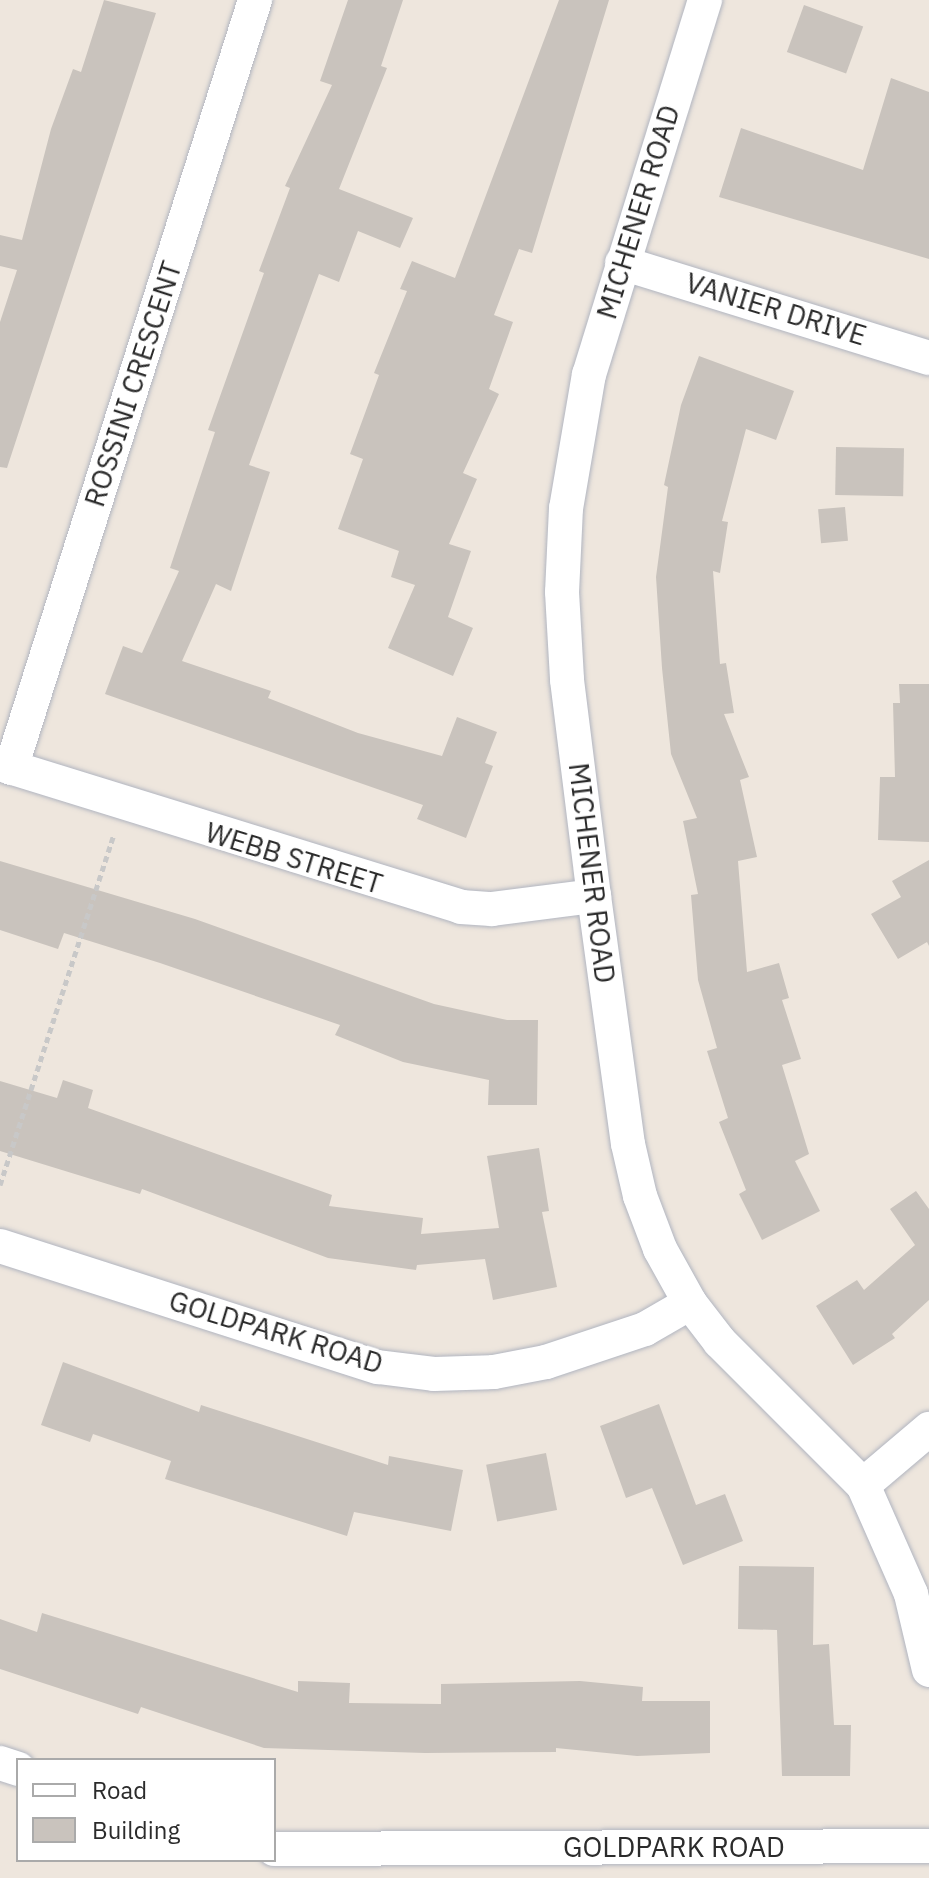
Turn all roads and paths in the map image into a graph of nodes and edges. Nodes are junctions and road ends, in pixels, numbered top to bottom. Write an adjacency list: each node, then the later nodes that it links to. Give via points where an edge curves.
1 (255, 0): 5 (street, ROSSINI CRESCENT)
2 (705, 0): 3 (street, MICHENER ROAD)
3 (622, 263): 4 (street, VANIER DRIVE); 7 (street, MICHENER ROAD, via 575,438 562,578 567,680)
4 (929, 358)
5 (5, 766): 6 (street, WEBB STREET)
6 (123, 806): 7 (street, WEBB STREET, via 461,907 492,909); 8 (path)
7 (594, 896): 10 (street, MICHENER ROAD, via 640,1196)
8 (0, 1185)
9 (0, 1246): 10 (street, GOLDPARK ROAD, via 378,1367 434,1374 494,1372 546,1362 645,1329)
10 (690, 1303): 12 (street, MICHENER ROAD, via 779,1405)
11 (929, 1429): 12 (street)
12 (863, 1485): 13 (street, MICHENER ROAD, via 911,1594)
13 (929, 1670)
14 (929, 1846): 15 (street, GOLDPARK ROAD)
15 (276, 1849)

